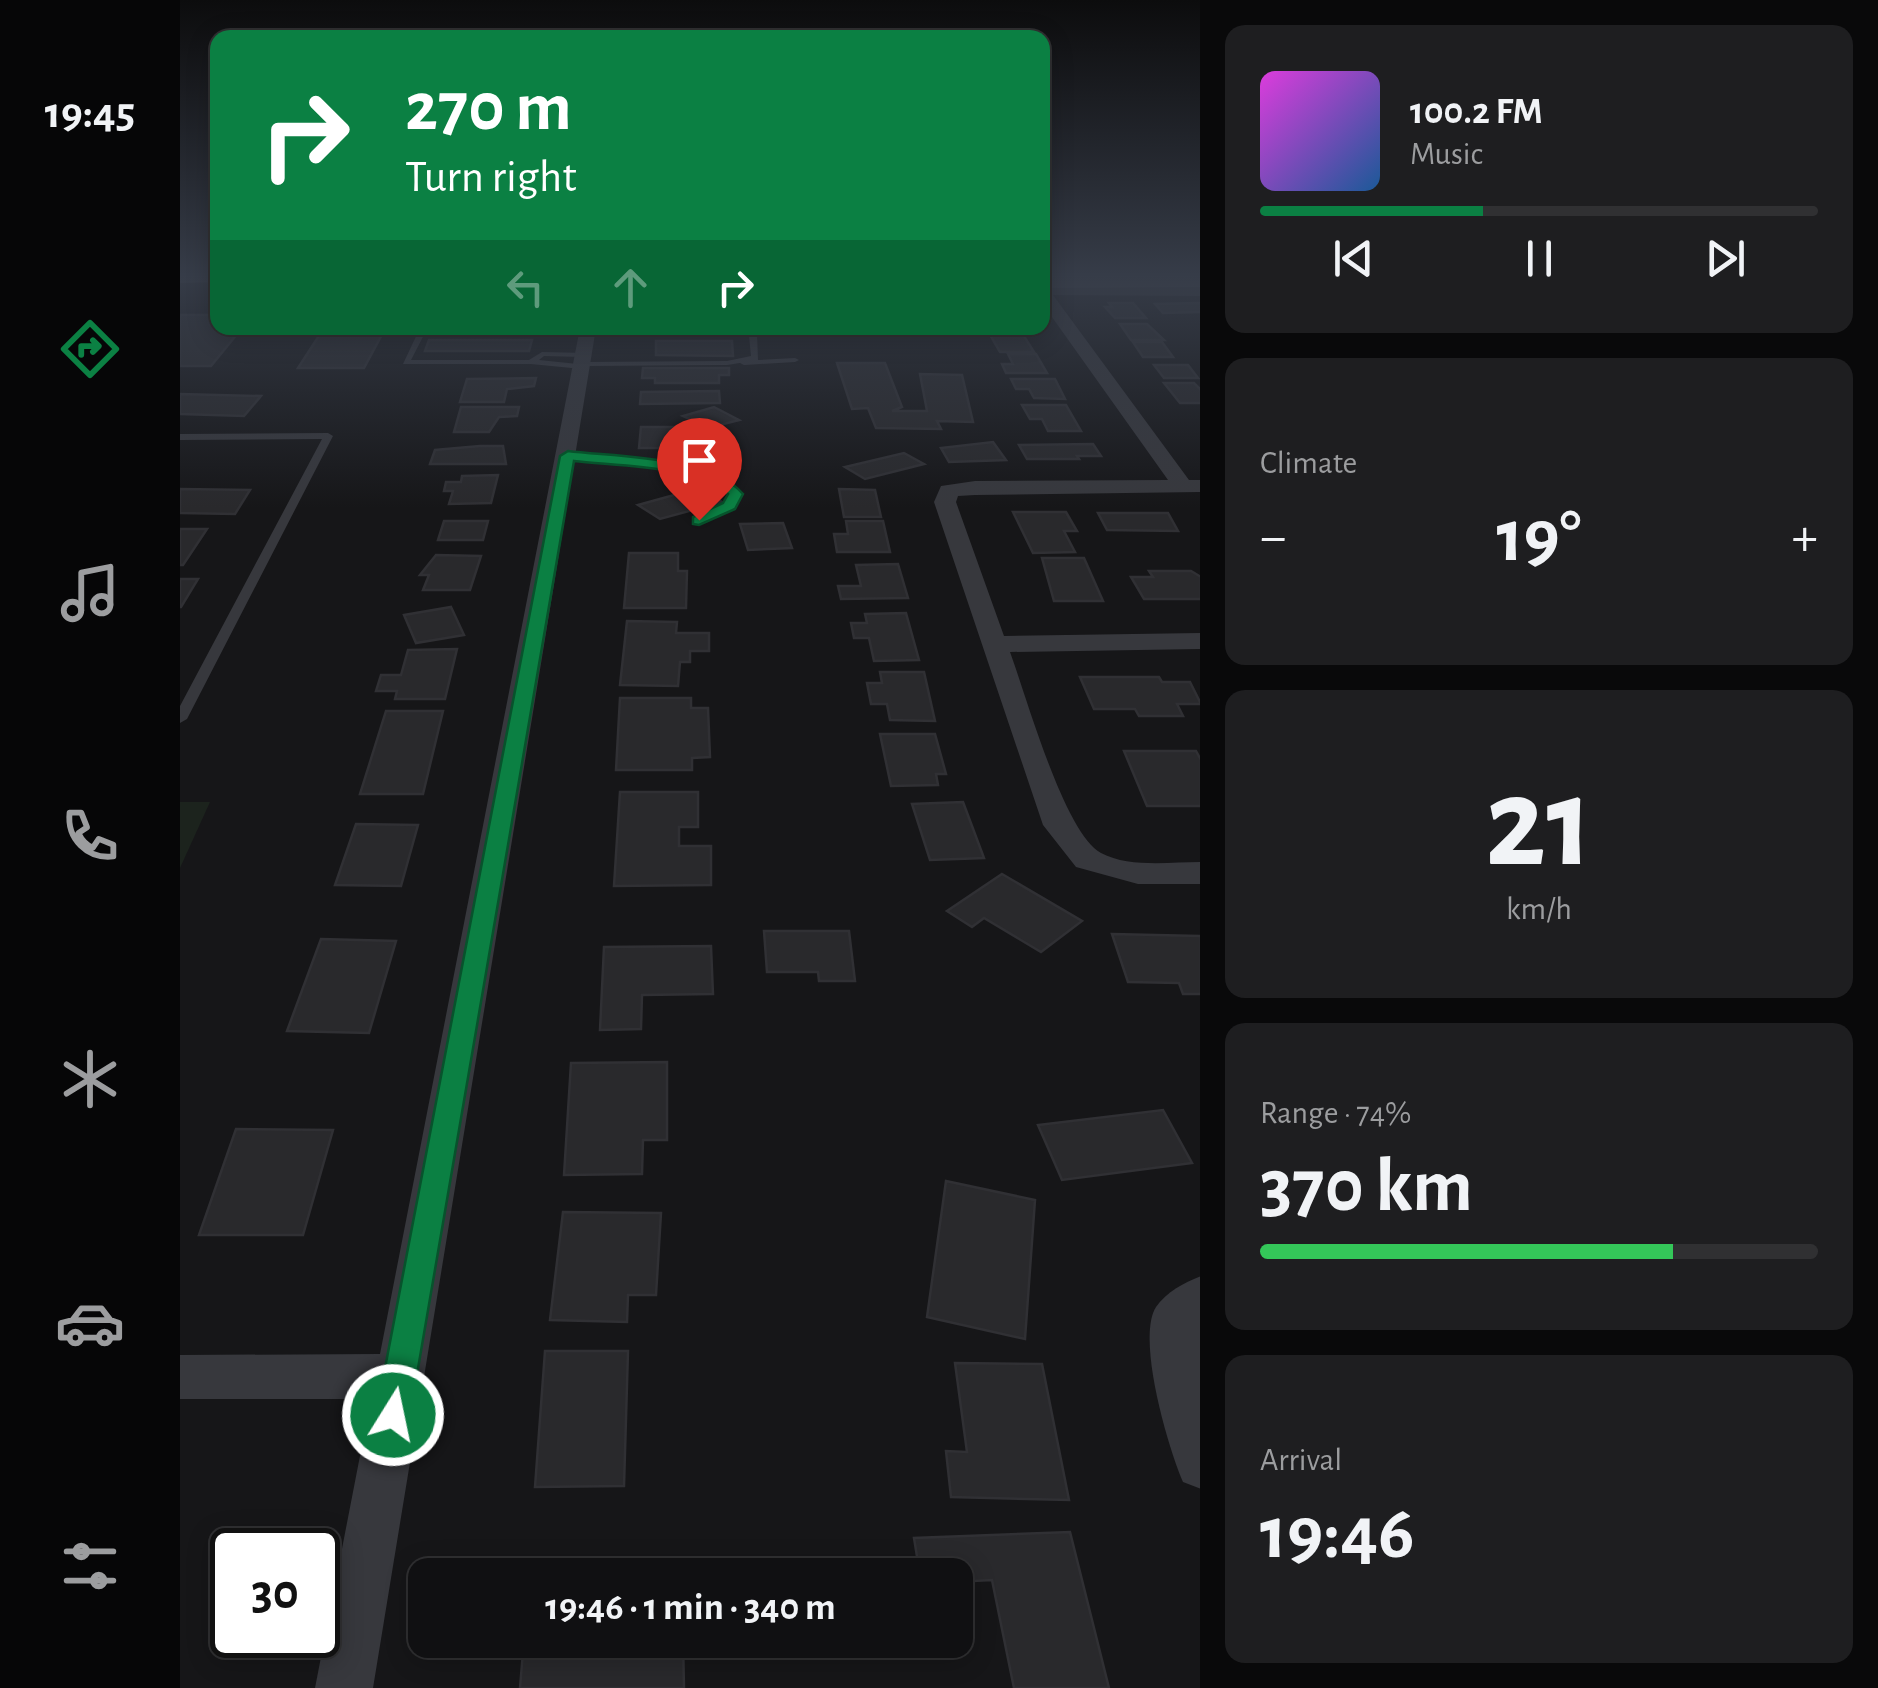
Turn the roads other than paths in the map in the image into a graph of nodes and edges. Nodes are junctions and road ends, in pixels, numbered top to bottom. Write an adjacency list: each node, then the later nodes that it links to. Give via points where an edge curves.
1 (412, 351): 2 (lane, via 406,362 531,362)
2 (569, 351)
3 (584, 351): 10 (street)
4 (625, 351): 8 (lane)
5 (754, 351): 8 (lane, via 755,358)
6 (1088, 351): 11 (street)
7 (795, 360): 8 (lane)
8 (727, 363)
9 (180, 437): 15 (lane, via 328,436)
10 (568, 456): 12 (lane, via 687,470 723,481 736,494 730,506); 18 (street)
11 (1192, 486): 14 (street, via 949,491 945,502)
12 (699, 520)
13 (1200, 641): 14 (street)
14 (994, 644): 16 (street, via 1054,818 1088,860 1138,873)
15 (180, 719)
16 (1200, 872)
17 (1200, 1296): 20 (street, via 1174,1319 1182,1409)
18 (400, 1376): 19 (street); 21 (street)
19 (180, 1377)
20 (1200, 1464)
21 (344, 1688)

